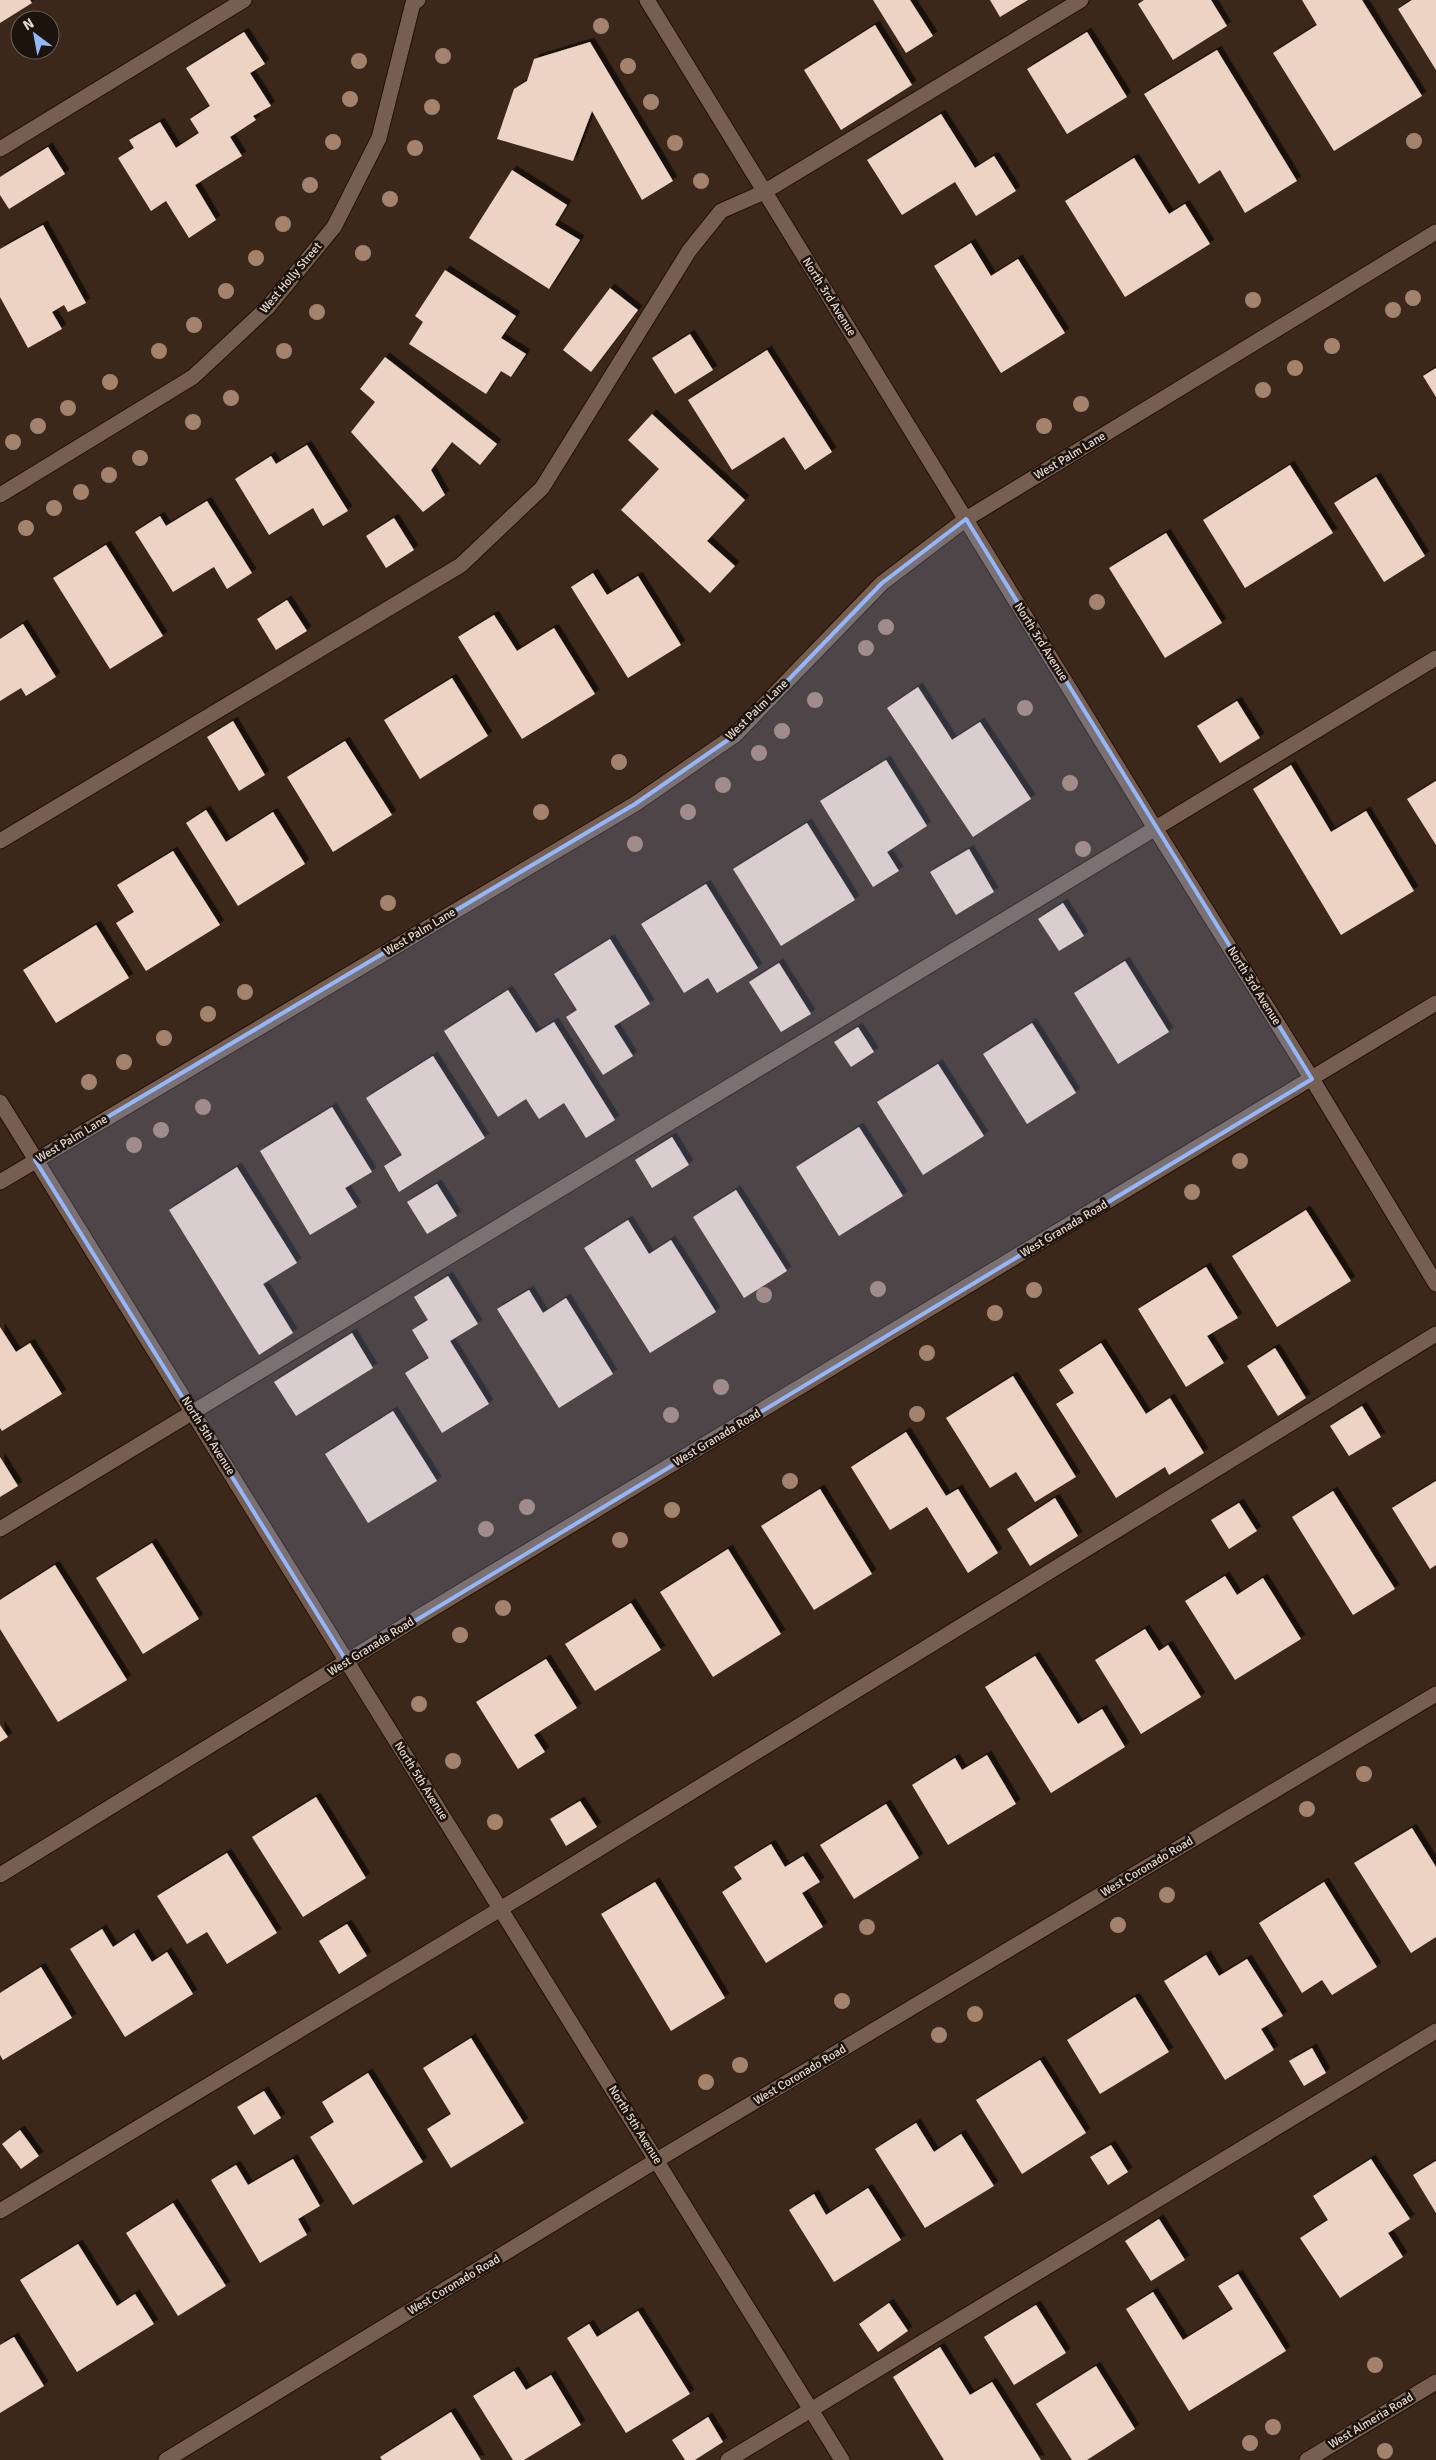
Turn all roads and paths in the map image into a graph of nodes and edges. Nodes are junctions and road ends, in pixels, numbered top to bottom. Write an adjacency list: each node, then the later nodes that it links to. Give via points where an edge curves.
1 (244, 0): 5 (street)
2 (647, 0): 6 (street, North 3rd Avenue)
3 (1081, 0): 6 (street)
4 (414, 1): 8 (street, West Holly Street, via 378,138 334,227 268,307 193,377)
5 (0, 149)
6 (764, 192): 9 (street, North 3rd Avenue); 12 (street, via 721,211 689,251 542,488 461,564)
7 (1436, 232): 9 (street, West Palm Lane)
8 (0, 495)
9 (966, 519): 11 (street, North 3rd Avenue); 16 (street, West Palm Lane, via 882,583 735,735 643,799)
10 (1436, 658): 11 (street)
11 (1155, 828): 14 (street, North 3rd Avenue); 20 (street)
12 (0, 840)
13 (1436, 1003): 14 (street, West Granada Road)
14 (1312, 1078): 18 (street, North 3rd Avenue); 22 (street, West Granada Road)
15 (0, 1102): 16 (street, North 5th Avenue)
16 (35, 1160): 17 (street, West Palm Lane); 20 (street, North 5th Avenue)
17 (0, 1182)
18 (1436, 1284)
19 (1436, 1334): 25 (street)
20 (193, 1411): 21 (street); 22 (street, North 5th Avenue)
21 (0, 1529)
22 (347, 1662): 24 (street, West Granada Road); 25 (street, North 5th Avenue)
23 (1436, 1694): 27 (street, West Coronado Road)
24 (0, 1875)
25 (500, 1909): 27 (street, North 5th Avenue); 28 (street)
26 (1436, 2032): 30 (street)
27 (657, 2160): 30 (street, North 5th Avenue); 31 (street, West Coronado Road)
28 (0, 2211)
29 (1436, 2382): 34 (street, West Almeria Road)
30 (811, 2410): 32 (street); 33 (street, North 5th Avenue)
31 (166, 2460)
32 (728, 2460)
33 (842, 2460)
34 (1307, 2460)

